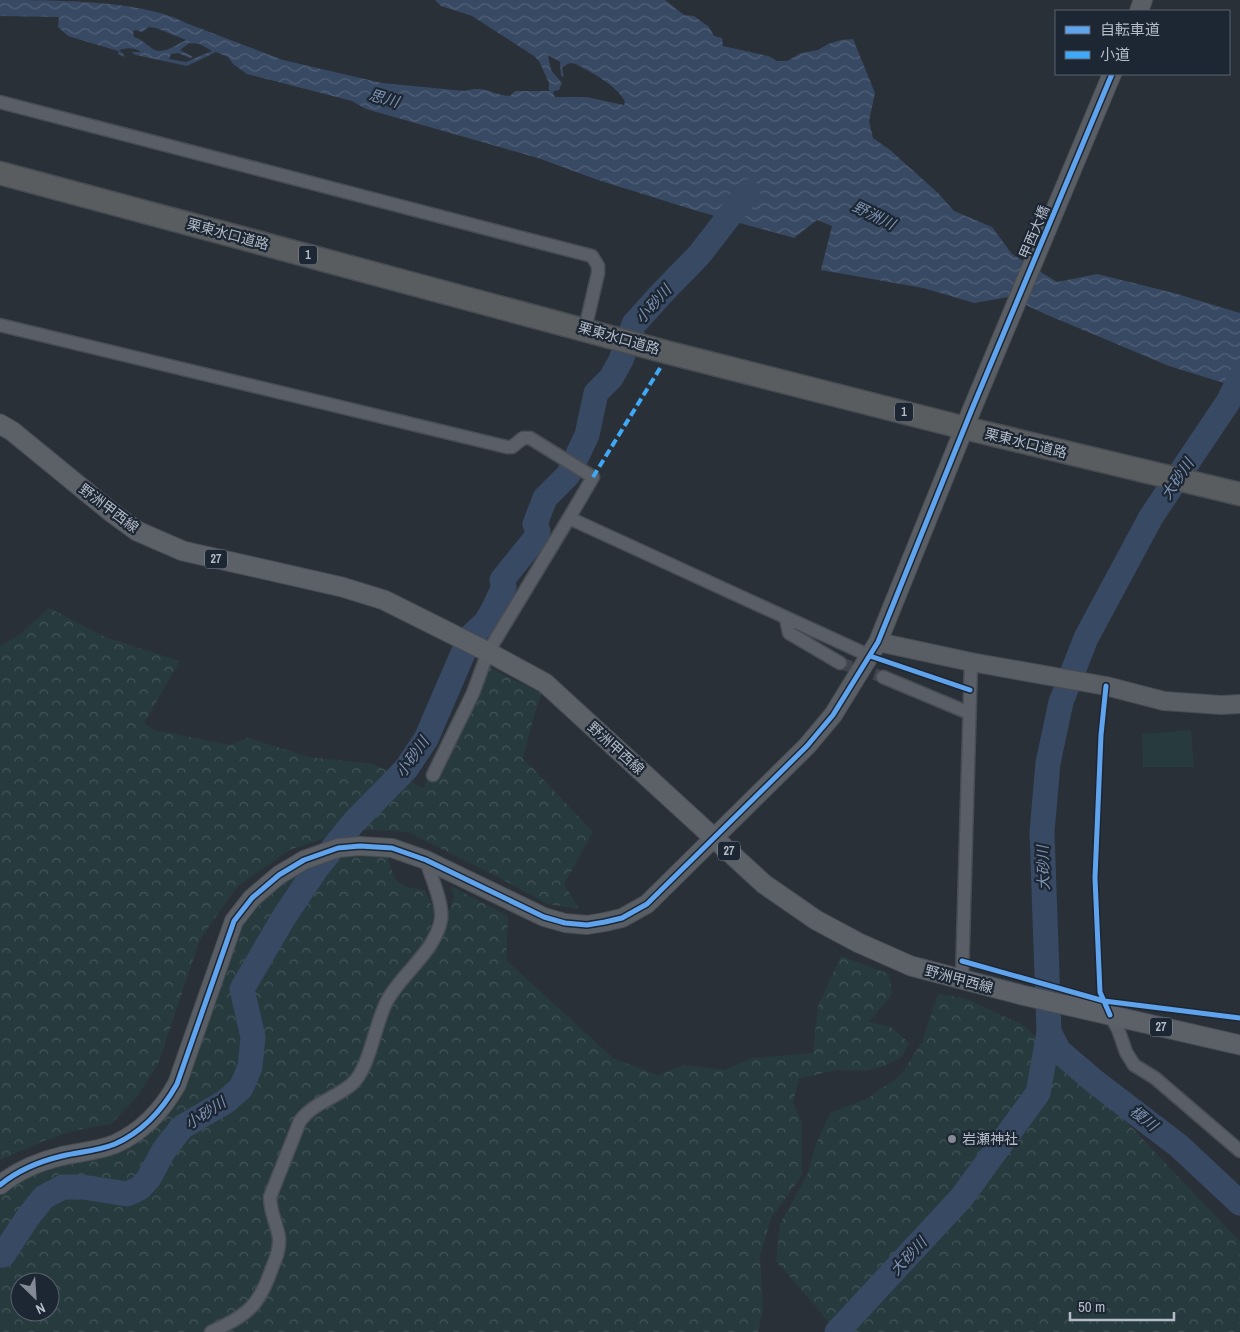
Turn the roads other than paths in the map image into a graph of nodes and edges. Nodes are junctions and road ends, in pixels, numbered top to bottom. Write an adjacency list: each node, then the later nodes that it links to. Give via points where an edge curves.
1 (1112, 75): 7 (street, 甲西大橋)
2 (0, 102): 5 (street, via 592,256 598,273)
3 (0, 173): 5 (highway, 栗東水口道路 / 1)
4 (0, 325): 9 (street, via 508,447 527,437 594,477)
5 (585, 329): 7 (highway, 栗東水口道路 / 1)
6 (0, 424): 11 (main road, 野洲甲西線 / 27, via 138,531 183,551 384,600)
7 (965, 428): 8 (highway, 栗東水口道路 / 1); 12 (street, 甲西大橋)
8 (1240, 494)
9 (569, 518): 10 (street); 11 (street)
10 (786, 618): 12 (street); 14 (street, via 789,633)
11 (474, 645): 18 (street, via 473,692); 19 (main road, 野洲甲西線 / 27, via 545,682)
12 (874, 649): 13 (street); 19 (street, 甲西大橋, via 833,716)
13 (971, 662): 16 (street, via 1106,686 1164,701); 17 (street)
14 (840, 663)
15 (883, 677): 17 (street)
16 (1240, 704)
17 (969, 713): 21 (street)
18 (434, 775)
19 (714, 837): 20 (street, 甲西大橋, via 647,904 622,918 587,924 565,923 544,917); 21 (main road, 野洲甲西線 / 27, via 764,884 816,920 911,966)
20 (426, 860): 25 (street, 甲西大橋, via 392,848 338,848 304,860 279,875 252,898 234,920 177,1084 156,1114 139,1130 116,1143 40,1163); 26 (street, via 441,910 436,934 388,999 361,1073 352,1084 306,1113 300,1121 270,1197 279,1249 265,1288 249,1310)
21 (962, 979): 22 (main road, 野洲甲西線 / 27)
22 (1110, 1015): 23 (main road, 野洲甲西線 / 27); 24 (street, via 1134,1065 1156,1078)
23 (1240, 1045)
24 (1240, 1151)
25 (0, 1185)
26 (211, 1332)

